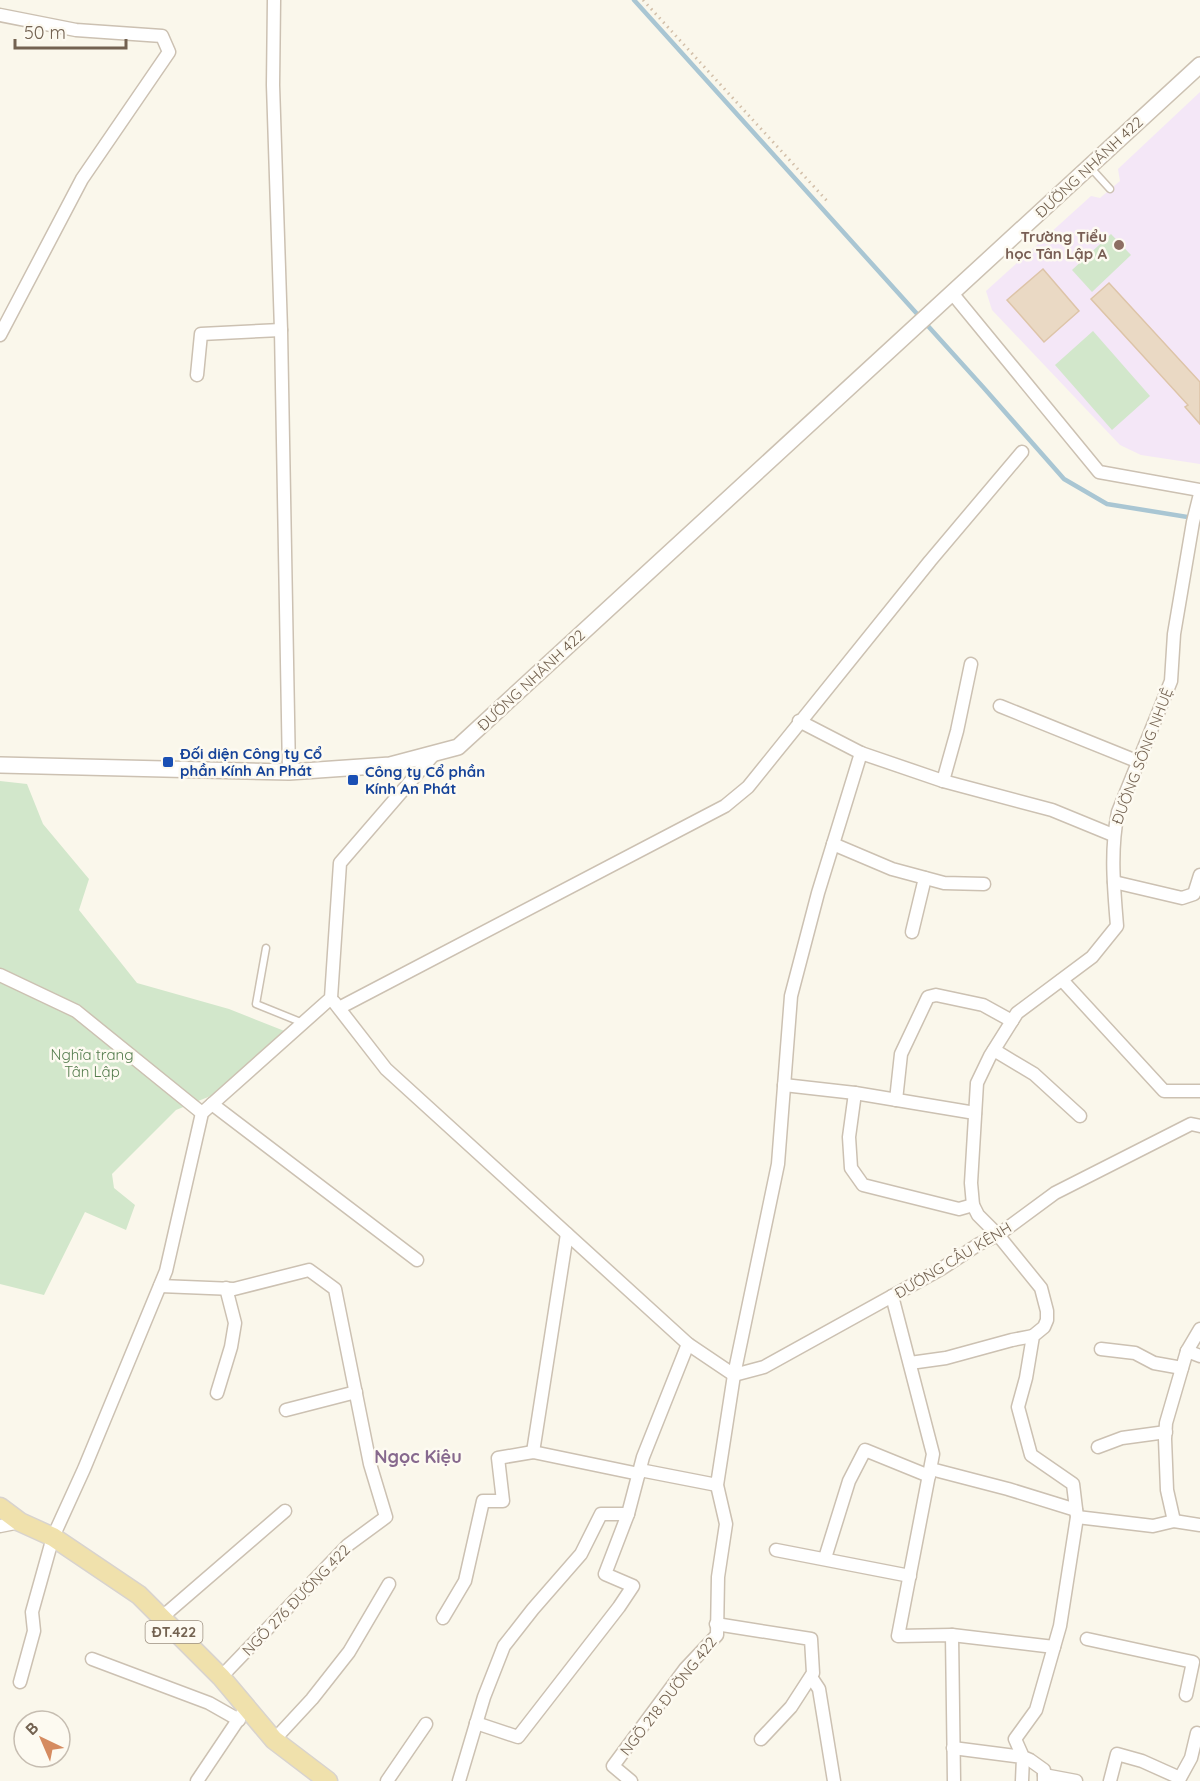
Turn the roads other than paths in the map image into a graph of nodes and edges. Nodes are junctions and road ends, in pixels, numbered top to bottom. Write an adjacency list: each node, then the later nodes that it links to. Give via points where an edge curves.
1 (274, 0): 7 (street)
2 (0, 15): 8 (street, via 76,30 162,36 169,52 82,179)
3 (1200, 65): 4 (street, ĐƯỜNG NHÁNH 422)
4 (1090, 166): 5 (lane); 6 (street, ĐƯỜNG NHÁNH 422)
5 (1110, 189)
6 (948, 297): 11 (street, via 1099,472); 15 (street, ĐƯỜNG NHÁNH 422, via 458,747)
7 (281, 330): 9 (street, via 201,334); 19 (street)
8 (0, 335)
9 (197, 375)
10 (1022, 452): 14 (street)
11 (1200, 492): 17 (street, ĐƯỜNG SÔNG NHUỆ, via 1174,634 1171,681)
12 (971, 664): 20 (street)
13 (1000, 706): 17 (street)
14 (799, 721): 16 (street); 31 (street, via 748,787 725,806)
15 (435, 753): 19 (street, ĐƯỜNG NHÁNH 422, via 390,765); 31 (street, via 340,863)
16 (861, 753): 20 (street); 22 (street)
17 (1139, 762): 21 (street, ĐƯỜNG SÔNG NHUỆ, via 1118,812)
18 (0, 765): 19 (street, ĐƯỜNG NHÁNH 422)
19 (289, 772)
20 (943, 781): 21 (street, via 1052,810)
21 (1113, 835): 25 (street, ĐƯỜNG SÔNG NHUỆ)
22 (833, 844): 24 (street); 35 (street, via 791,996)
23 (1200, 874): 25 (street, via 1194,894 1182,897)
24 (925, 878): 26 (street, via 944,884); 27 (street)
25 (1114, 882): 30 (street, ĐƯỜNG SÔNG NHUỆ, via 1117,926 1092,957)
26 (984, 884)
27 (912, 932)
28 (266, 948): 33 (lane, via 256,1004)
29 (0, 975): 40 (street, via 76,1011)
30 (1062, 980): 32 (street, ĐƯỜNG SÔNG NHUỆ, via 1017,1013); 36 (street, via 1164,1091)
31 (335, 1003): 33 (street); 45 (street, via 386,1069)
32 (1012, 1021): 34 (street, ĐƯỜNG SÔNG NHUỆ); 38 (street, via 984,1005 936,995 928,997 901,1054)
33 (303, 1023): 39 (street)
34 (994, 1050): 41 (street, ĐƯỜNG SÔNG NHUỆ, via 977,1083); 42 (street, via 1034,1074)
35 (784, 1085): 37 (street); 59 (street, via 778,1164)
36 (1200, 1091)
37 (855, 1093): 38 (street); 44 (street, via 849,1137 851,1168 863,1185 959,1209)
38 (896, 1100): 41 (street)
39 (212, 1104): 40 (street); 47 (street)
40 (202, 1113): 48 (street)
41 (975, 1113): 44 (street, ĐƯỜNG SÔNG NHUỆ)
42 (1080, 1116)
43 (1200, 1126): 46 (street, ĐƯỜNG CẦU KÊNH, via 1191,1124 1055,1193)
44 (973, 1205): 46 (street)
45 (567, 1234): 53 (street); 65 (street)
46 (998, 1235): 50 (street, ĐƯỜNG CẦU KÊNH); 52 (street, via 1041,1288 1047,1320 1044,1328)
47 (417, 1260)
48 (160, 1286): 49 (street, NGÕ 276 ĐƯỜNG 422); 77 (street)
49 (226, 1288): 60 (street, NGÕ 276 ĐƯỜNG 422, via 309,1270 335,1289); 61 (street, via 235,1323)
50 (892, 1296): 57 (street); 59 (street, ĐƯỜNG CẦU KÊNH, via 764,1366)
51 (1200, 1329): 55 (street)
52 (1033, 1336): 57 (street); 72 (street, via 1018,1407 1031,1455 1073,1484)
53 (688, 1344): 59 (street); 66 (street)
54 (1101, 1349): 58 (street, via 1135,1353)
55 (1187, 1352): 56 (street); 58 (street)
56 (1200, 1356)
57 (910, 1363): 67 (street, via 933,1454)
58 (1182, 1368): 63 (street)
59 (734, 1375): 68 (street)
60 (356, 1392): 62 (street); 90 (street, NGÕ 276 ĐƯỜNG 422, via 370,1464 386,1517 348,1545)
61 (217, 1393)
62 (286, 1410)
63 (1166, 1432): 64 (street, via 1122,1438); 73 (street, via 1167,1490)
64 (1098, 1447)
65 (533, 1452): 66 (street); 83 (street, via 498,1458 503,1502 483,1501 465,1581)
66 (639, 1472): 68 (street); 71 (street)
67 (930, 1472): 72 (street, via 1008,1489); 79 (street, via 864,1450 849,1481); 80 (street)
68 (717, 1485): 84 (street, via 726,1524)
69 (0, 1507): 74 (main road, ĐT.422)
70 (285, 1511): 82 (street)
71 (628, 1514): 95 (street, via 602,1514 581,1554 504,1646); 95 (street, via 605,1574 633,1586 619,1607 518,1737)
72 (1076, 1514): 73 (street, via 1153,1526); 87 (street)
73 (1174, 1521): 75 (street)
74 (20, 1522): 76 (street); 77 (main road, ĐT.422)
75 (1200, 1525)
76 (0, 1527)
77 (53, 1537): 82 (main road, ĐT.422, via 139,1595); 92 (street, via 32,1612 34,1631)
78 (776, 1550): 79 (street)
79 (825, 1558): 80 (street)
80 (910, 1576): 85 (street, via 898,1636)
81 (389, 1584): 99 (street, via 349,1652)
82 (160, 1618): 90 (main road, ĐT.422)
83 (443, 1618)
84 (716, 1624): 91 (street, via 811,1639); 108 (street, NGÕ 218 ĐƯỜNG 422, via 717,1635 685,1669 614,1766)
85 (952, 1635): 87 (street); 100 (street)
86 (1087, 1639): 89 (street)
87 (1054, 1647): 101 (street, via 1036,1710 1015,1739)
88 (92, 1659): 94 (street)
89 (1196, 1664): 93 (street)
90 (221, 1677): 94 (main road, ĐT.422)
91 (811, 1677): 98 (street, via 791,1707); 109 (street, via 819,1689)
92 (20, 1682)
93 (1186, 1695)
94 (243, 1714): 99 (main road, ĐT.422); 104 (street)
95 (476, 1723): 107 (street)
96 (426, 1724): 106 (street)
97 (1197, 1733): 103 (street)
98 (761, 1739)
99 (274, 1740): 105 (main road, ĐT.422)
100 (953, 1748): 101 (street); 110 (street)
101 (1023, 1757): 102 (street, via 1044,1770); 111 (street)
102 (1044, 1778): 112 (street)
103 (1183, 1780): 113 (street, via 1117,1754)
104 (197, 1781)
105 (328, 1781)
106 (387, 1781)
107 (459, 1781)
108 (631, 1781)
109 (834, 1781)
110 (954, 1781)
111 (1022, 1781)
112 (1076, 1781)
113 (1110, 1781)

